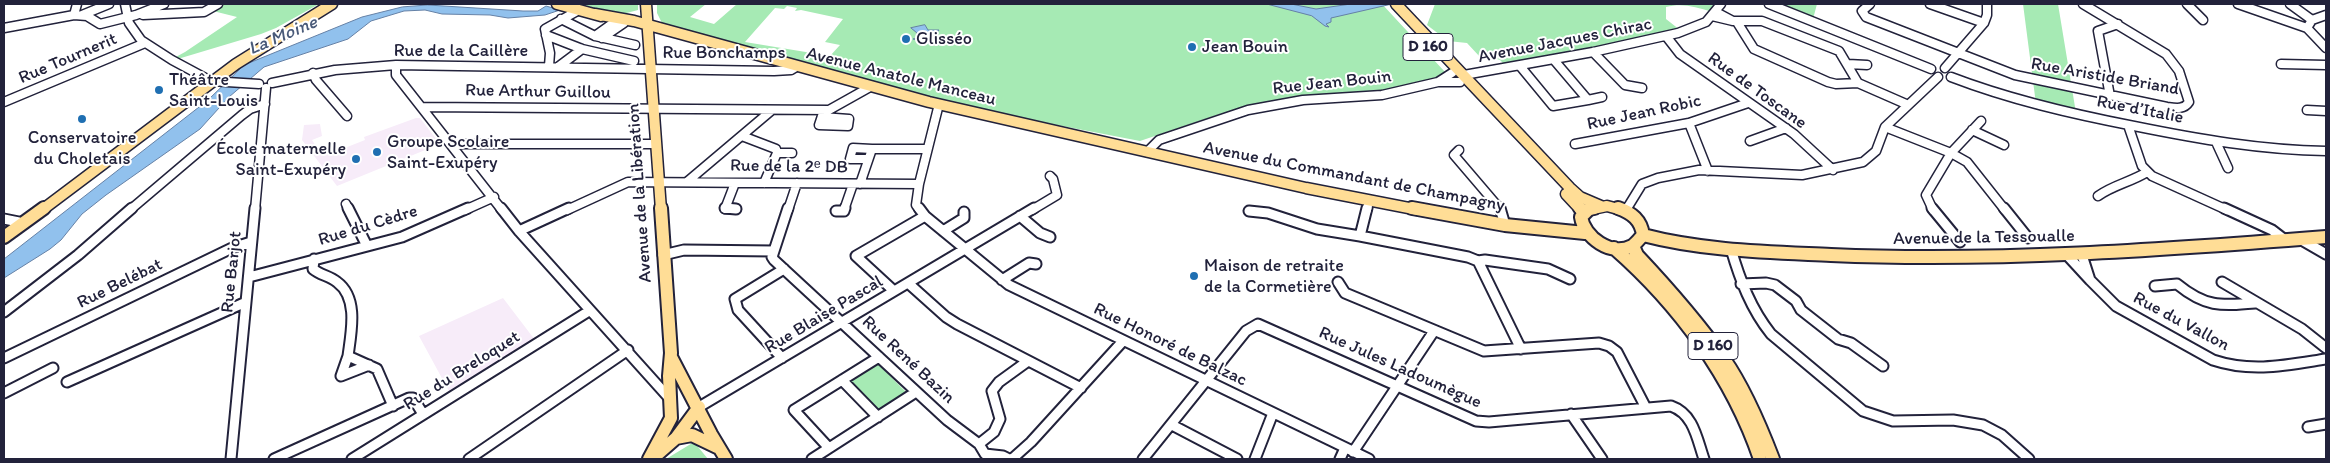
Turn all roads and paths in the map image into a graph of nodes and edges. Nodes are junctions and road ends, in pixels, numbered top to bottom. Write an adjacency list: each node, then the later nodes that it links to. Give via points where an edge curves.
1 (77, 4): 24 (street)
2 (109, 4): 24 (street)
3 (125, 4): 26 (street)
4 (164, 4): 26 (street)
5 (322, 4): 66 (main road, via 249,50)
6 (332, 4): 66 (main road, via 273,39)
7 (557, 4): 22 (main road, Avenue Anatole Manceau)
8 (640, 4): 28 (main road, via 637,11)
9 (646, 4): 34 (main road, Avenue de la Libération)
10 (1387, 4): 21 (main road, D 160)
11 (1721, 4): 23 (street, Avenue Jacques Chirac)
12 (1769, 4): 60 (street)
13 (1870, 4): 47 (street, Rue Aristide Briand, via 1862,11 1866,18)
14 (1930, 4): 32 (street)
15 (1987, 4): 32 (street)
16 (2083, 4): 33 (street, Rue Aristide Briand)
17 (2187, 4): 29 (street)
18 (2238, 4): 36 (street)
19 (2290, 4): 30 (street)
20 (213, 5): 26 (street, via 204,12)
21 (1398, 9): 62 (main road, D 160); 65 (main road, D 160)
22 (579, 10): 27 (street); 28 (main road, Avenue Anatole Manceau)
23 (1714, 14): 31 (street); 39 (street, Avenue Jacques Chirac, via 1700,25)
24 (78, 15): 26 (street, via 100,24); 35 (street)
25 (2326, 15): 30 (street)
26 (132, 16): 41 (street, via 132,30)
27 (561, 19): 38 (street, via 545,29); 40 (street)
28 (620, 20): 34 (main road, Avenue Anatole Manceau); 40 (street)
29 (2203, 20)
30 (2312, 20): 36 (street)
31 (1735, 22): 50 (street, via 1762,20 1839,51); 68 (street, via 1754,49 1778,61 1828,82)
32 (1984, 24): 47 (street)
33 (2118, 24): 72 (street, via 2098,31); 72 (street, Rue Aristide Briand, via 2176,64 2188,102 2185,107 2177,108)
34 (649, 26): 37 (main road, Avenue Anatole Manceau); 42 (main road, Avenue de la Libération)
35 (4, 28)
36 (2307, 28): 44 (street)
37 (675, 34): 42 (main road); 57 (main road, Avenue Anatole Manceau)
38 (546, 36): 45 (street); 56 (street)
39 (1666, 36): 46 (street, Avenue Jacques Chirac); 76 (street, Rue de Toscane, via 1680,54)
40 (598, 37): 43 (street)
41 (145, 43): 66 (street); 75 (street, Rue Tournerit)
42 (650, 44): 58 (main road, Avenue de la Libération)
43 (635, 45)
44 (2326, 48)
45 (582, 49): 49 (street); 56 (street)
46 (1593, 52): 48 (street, Avenue Jacques Chirac); 71 (street, via 1626,85)
47 (1958, 53): 59 (street); 72 (street, Rue Aristide Briand, via 2028,79)
48 (1554, 60): 55 (street, Avenue Jacques Chirac); 74 (street)
49 (634, 61)
50 (1848, 64): 53 (street); 68 (street)
51 (2281, 64): 54 (street)
52 (396, 65): 56 (street, Rue de la Caillère); 61 (street, Rue de la Caillère); 80 (street, via 396,75)
53 (1867, 65)
54 (2326, 65)
55 (1520, 66): 65 (street, Avenue Jacques Chirac); 74 (street, via 1553,106)
56 (553, 67): 58 (street, Rue de la Caillère)
57 (796, 67): 58 (street, Rue Bonchamps, via 774,71); 70 (main road, Avenue Anatole Manceau)
58 (651, 68): 81 (main road, Avenue de la Libération)
59 (1945, 68): 60 (street); 63 (street, via 1952,73)
60 (1931, 69): 64 (street, via 1932,74)
61 (313, 73): 69 (street, Rue de la Caillère); 85 (street)
62 (1452, 73): 65 (main road, D 160); 67 (street, Rue Jean Bouin)
63 (1951, 76): 64 (street); 88 (street, Rue d’Italie, via 2025,102)
64 (1938, 77): 79 (street)
65 (1462, 78): 67 (street, Rue Jean Bouin); 124 (main road, D 160, via 1570,188); 130 (main road, D 160)
66 (216, 81): 69 (street, Rue de la Caillère); 134 (main road); 142 (main road)
67 (1438, 82): 103 (street, Rue Jean Bouin, via 1382,95 1302,100 1248,110 1159,140)
68 (1858, 83): 79 (street)
69 (262, 84): 77 (street, Rue Barjot)
70 (870, 87): 78 (main road, Avenue Anatole Manceau); 82 (street, Rue Arthur Guillou, via 823,114)
71 (1642, 88)
72 (2110, 96)
73 (1602, 97): 74 (street)
74 (1588, 100)
75 (4, 102)
76 (1748, 103): 87 (street, Rue Jean Robic); 90 (street, Rue de Toscane)
77 (266, 104): 148 (street, Rue Barjot); 177 (street, via 242,115 78,256)
78 (939, 104): 100 (street); 103 (main road, Avenue Anatole Manceau)
79 (1906, 104): 89 (street)
80 (422, 107): 81 (street, Rue Arthur Guillou); 98 (street)
81 (654, 108): 82 (street, Rue Arthur Guillou); 95 (main road, Avenue de la Libération)
82 (772, 110): 92 (street)
83 (2307, 110): 84 (street)
84 (2326, 111)
85 (347, 116)
86 (1981, 121): 91 (street)
87 (1689, 123): 96 (street, Rue Jean Robic); 110 (street)
88 (2128, 125): 94 (street, Rue d’Italie); 111 (street)
89 (1885, 127): 106 (street); 109 (street, via 1879,145 1870,157)
90 (1786, 128): 93 (street); 109 (street, Rue de Toscane)
91 (1972, 130): 97 (street); 106 (street)
92 (742, 136): 104 (street, via 776,149); 114 (street)
93 (1750, 142)
94 (2216, 142): 102 (street, Rue d’Italie, via 2264,149); 108 (street)
95 (656, 144): 98 (street); 113 (main road, Avenue de la Libération)
96 (1575, 144)
97 (2004, 145)
98 (454, 146): 121 (street)
99 (872, 149): 100 (street); 107 (street); 107 (street, via 853,148 850,159)
100 (927, 150): 119 (street)
101 (1459, 150): 135 (street, via 1454,154 1500,207)
102 (2326, 151)
103 (1147, 152): 122 (main road, Avenue du Commandant de Champagny)
104 (777, 153): 105 (street); 116 (street)
105 (792, 153)
106 (1951, 153): 145 (street, via 1967,162); 149 (street, via 1926,196 1935,214)
107 (868, 159): 118 (street)
108 (2228, 168)
109 (1833, 170): 110 (street, via 1793,176)
110 (1708, 171): 128 (street, via 1646,181)
111 (2147, 172): 120 (street); 147 (street, via 2160,182 2272,230)
112 (1050, 176): 132 (street, via 1057,195)
113 (659, 181): 114 (street, Rue de la 2ᵉ DB); 136 (street, Rue de la 2ᵉ DB, via 628,182); 157 (main road, Avenue de la Libération)
114 (688, 181): 115 (street, Rue de la 2ᵉ DB)
115 (735, 183): 116 (street, Rue de la 2ᵉ DB); 125 (street, via 725,209)
116 (764, 183): 117 (street, Rue de la 2ᵉ DB)
117 (797, 183): 118 (street, Rue de la 2ᵉ DB); 155 (street)
118 (856, 184): 119 (street, Rue de la 2ᵉ DB); 126 (street, via 844,211)
119 (919, 184): 131 (street, via 916,205)
120 (2098, 196)
121 (494, 197): 136 (street); 150 (street, Rue du Cèdre, via 402,237)
122 (1369, 201): 135 (main road, Avenue du Commandant de Champagny); 141 (street)
123 (346, 204): 150 (street)
124 (1601, 206): 128 (main road); 130 (main road)
125 (736, 209)
126 (836, 211)
127 (1249, 211): 141 (street, via 1268,213 1317,229)
128 (1625, 211): 140 (main road, via 1640,222)
129 (964, 212): 137 (street, via 964,218)
130 (1584, 213): 139 (main road, via 1581,226)
131 (925, 216): 137 (street, Rue Honoré de Balzac); 173 (street, via 856,256)
132 (1020, 216): 143 (street); 153 (street)
133 (4, 219): 134 (street)
134 (19, 222): 138 (main road)
135 (1506, 225): 139 (main road, Avenue du Commandant de Champagny)
136 (519, 230): 176 (street)
137 (942, 231): 153 (street, Rue Honoré de Balzac)
138 (4, 233)
139 (1585, 233): 152 (main road)
140 (1644, 235): 151 (main road); 154 (main road, Avenue de la Tessoualle, via 1674,243)
141 (1360, 236): 161 (street)
142 (4, 237)
143 (1050, 237)
144 (2326, 237): 146 (main road, Avenue de la Tessoualle)
145 (2028, 238)
146 (2300, 239): 147 (main road, Avenue de la Tessoualle); 156 (street)
147 (2285, 240): 159 (main road, Avenue de la Tessoualle)
148 (251, 242): 164 (street, Rue Barjot); 187 (street, Rue Belébat, via 232,248)
149 (1960, 242)
150 (367, 246): 160 (street, Rue du Cèdre)
151 (1633, 246): 152 (main road); 236 (main road, D 160, via 1724,360 1757,418)
152 (1614, 248): 235 (main road, D 160, via 1668,303 1713,361 1745,417)
153 (964, 249): 166 (street, Rue Honoré de Balzac); 170 (street, Rue Blaise Pascal)
154 (1731, 249): 158 (main road, Avenue de la Tessoualle, via 1929,258); 171 (street)
155 (774, 251): 157 (street, via 684,250); 163 (street, Rue René Bazin, via 772,257)
156 (2326, 254)
157 (663, 255): 185 (main road, Avenue de la Libération)
158 (2066, 255): 159 (main road, Avenue de la Tessoualle); 167 (street, Rue du Vallon)
159 (2082, 255): 167 (street, Rue du Vallon)
160 (314, 259): 164 (street, Rue du Cèdre); 184 (street, via 313,269 336,280 347,294 352,327)
161 (1478, 261): 165 (street, via 1548,269); 182 (street)
162 (1036, 264): 166 (street, via 1028,263)
163 (784, 269): 178 (street, Rue René Bazin); 188 (street, via 735,299 738,310)
164 (249, 277): 174 (street, Rue Barjot)
165 (1570, 279)
166 (1002, 280): 180 (street, Rue Honoré de Balzac)
167 (2090, 280): 189 (street, Rue du Vallon, via 2116,306 2226,365 2252,369)
168 (1338, 282): 179 (street, via 1345,293)
169 (2222, 282): 175 (street)
170 (908, 283): 173 (street, Rue Blaise Pascal); 190 (street, via 946,317)
171 (1741, 284): 192 (street, via 1775,285 1838,340 1850,343); 237 (street, via 1771,334 1864,411 1891,422 1970,422 1985,426)
172 (2155, 286): 175 (street, via 2178,284 2191,296 2215,307)
173 (894, 291): 178 (street, Rue Blaise Pascal)
174 (246, 302): 196 (street); 220 (street, Rue Barjot)
175 (2255, 303): 181 (street, via 2302,327)
176 (589, 311): 183 (street); 206 (street, Rue du Breloquet)
177 (4, 312)
178 (842, 323): 186 (street, Rue René Bazin); 188 (street, Rue Blaise Pascal)
179 (1434, 330): 182 (street, via 1484,352); 197 (street)
180 (1123, 341): 195 (street, Rue Honoré de Balzac); 198 (street)
181 (2326, 348)
182 (1521, 349): 204 (street, via 1599,343 1610,346 1617,352)
183 (628, 350): 201 (street); 223 (street)
184 (348, 356): 191 (street); 191 (street, via 341,376)
185 (670, 357): 201 (main road, Avenue de la Libération); 203 (main road, Avenue de la Libération)
186 (878, 357): 194 (street); 199 (street, Rue René Bazin)
187 (4, 358)
188 (782, 358): 203 (street, Rue Blaise Pascal)
189 (2326, 359)
190 (1028, 361): 198 (street); 215 (street, via 1000,381 992,391 1000,419 988,438)
191 (369, 365): 202 (street, via 377,369)
192 (1883, 366)
193 (53, 368): 200 (street)
194 (842, 380): 208 (street); 217 (street, via 794,410)
195 (1206, 381): 197 (street, Rue Jules Ladoumègue, via 1246,331 1258,324); 205 (street, Rue Honoré de Balzac); 211 (street)
196 (67, 382)
197 (1397, 386): 207 (street, Rue Jules Ladoumègue, via 1476,421); 218 (street)
198 (1080, 388): 227 (street, via 1031,442)
199 (916, 392): 208 (street); 215 (street, Rue René Bazin)
200 (4, 393)
201 (672, 400): 209 (main road, Avenue de la Libération); 224 (main road, Avenue de la Libération, via 670,423)
202 (393, 406): 206 (street, via 413,398); 221 (street)
203 (699, 407): 209 (main road, Avenue de la Libération); 216 (main road)
204 (1646, 408): 207 (street, Rue Jules Ladoumègue); 234 (street, Rue Jules Ladoumègue, via 1680,407 1688,415)
205 (1272, 413): 218 (street, Rue Honoré de Balzac); 230 (street)
206 (423, 414): 222 (street, Rue du Breloquet)
207 (1571, 414): 233 (street)
208 (878, 417): 217 (street)
209 (687, 423): 213 (main road, Avenue de la Libération); 214 (main road, Avenue de la Libération)
210 (2326, 424): 212 (street)
211 (1172, 425): 228 (street); 229 (street)
212 (2308, 427)
213 (695, 435): 214 (main road); 216 (main road, Avenue de la Libération)
214 (676, 438): 224 (main road, Avenue de la Libération)
215 (975, 441): 219 (street, Rue René Bazin)
216 (717, 447): 225 (main road)
217 (829, 448): 226 (street)
218 (1349, 450): 231 (street); 232 (street, Rue Honoré de Balzac)
219 (982, 457): 227 (street, Rue René Bazin)
220 (231, 459)
221 (274, 459)
222 (352, 459)
223 (469, 459)
224 (651, 459)
225 (726, 459)
226 (812, 459)
227 (1010, 459)
228 (1143, 459)
229 (1237, 459)
230 (1255, 459)
231 (1340, 459)
232 (1369, 459)
233 (1602, 459)
234 (1704, 459)
235 (1760, 459)
236 (1774, 459)
237 (2030, 459)

